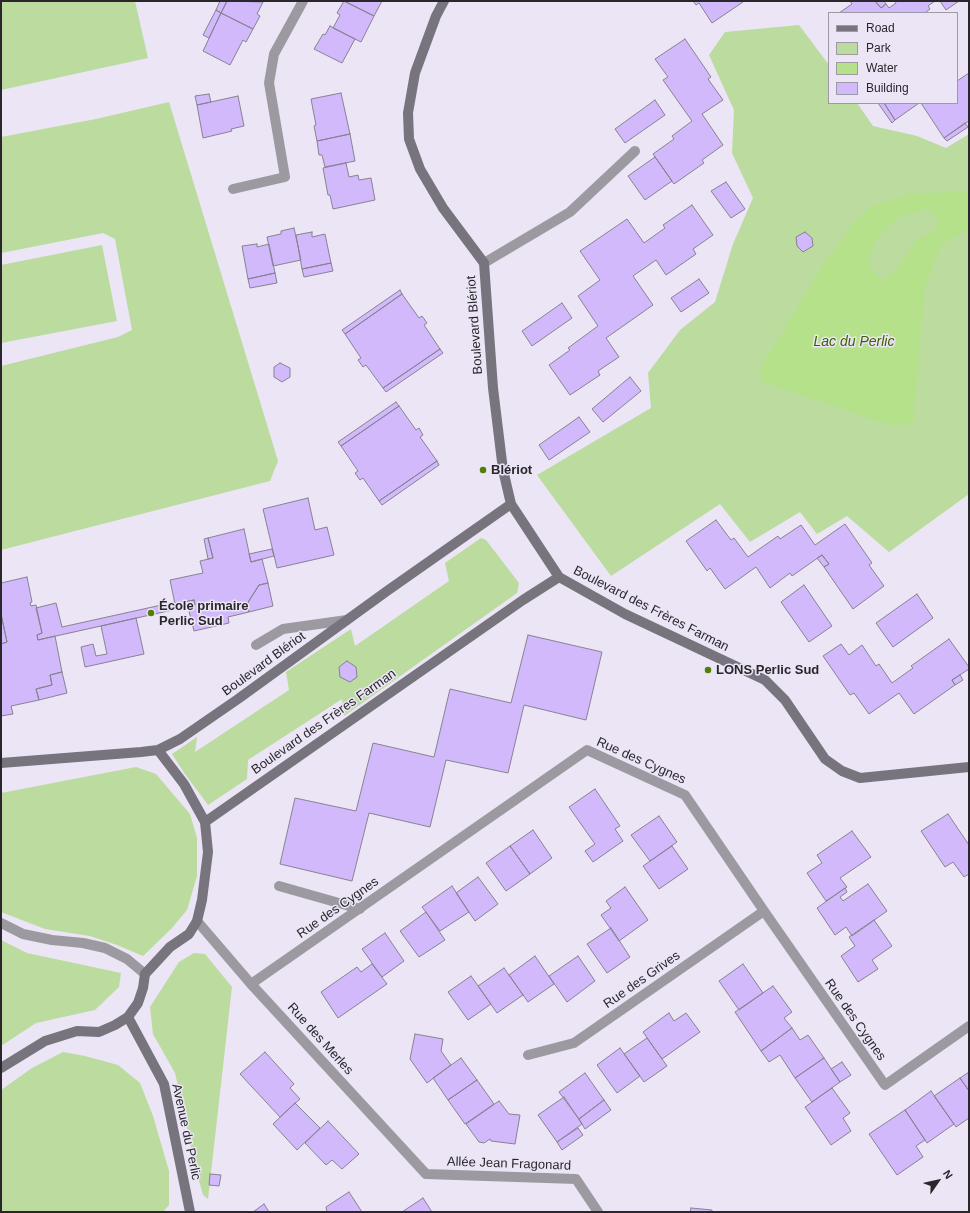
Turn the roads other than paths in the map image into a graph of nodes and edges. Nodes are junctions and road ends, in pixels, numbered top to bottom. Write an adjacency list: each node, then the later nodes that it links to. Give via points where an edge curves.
1 (303, 1): 4 (street, via 274,54 269,83 285,177)
2 (444, 1): 5 (street, Boulevard Blériot, via 436,16 416,73 408,113 409,139 420,169 442,208)
3 (635, 151): 5 (street, via 570,212)
4 (233, 189)
5 (484, 263): 6 (street, Boulevard Blériot, via 499,444)
6 (511, 504): 7 (street, Boulevard Blériot); 8 (street, Boulevard Blériot)
7 (559, 577): 12 (street, Boulevard des Frères Farman, via 625,614 765,680 785,700 825,759 842,772 860,778); 13 (street, Boulevard des Frères Farman)
8 (347, 620): 9 (street, via 283,630); 10 (street, Boulevard Blériot, via 180,739)
9 (256, 645)
10 (158, 750): 11 (street, Boulevard Blériot); 13 (street, via 184,784)
11 (1, 763)
12 (969, 767)
13 (205, 822): 17 (street, via 208,852)
14 (279, 886): 15 (street)
15 (360, 909): 16 (street, Rue des Cygnes, via 587,750 685,795); 20 (street, Rue des Cygnes)
16 (764, 911): 22 (street, Rue des Cygnes, via 885,1085); 23 (street, Rue des Grives, via 574,1043)
17 (197, 921): 19 (street, via 189,934 170,947); 20 (street, Rue des Merles)
18 (1, 923): 19 (street, via 23,934 105,948 127,959)
19 (145, 974): 21 (street, via 138,1003)
20 (251, 984): 25 (street, Rue des Merles)
21 (128, 1017): 24 (street, via 99,1032 77,1031 45,1041); 26 (street, Avenue du Perlic, via 164,1084)
22 (969, 1026)
23 (528, 1055)
24 (1, 1068)
25 (426, 1174): 27 (street, Allée Jean Fragonard, via 576,1179)
26 (190, 1212)
27 (598, 1212)

